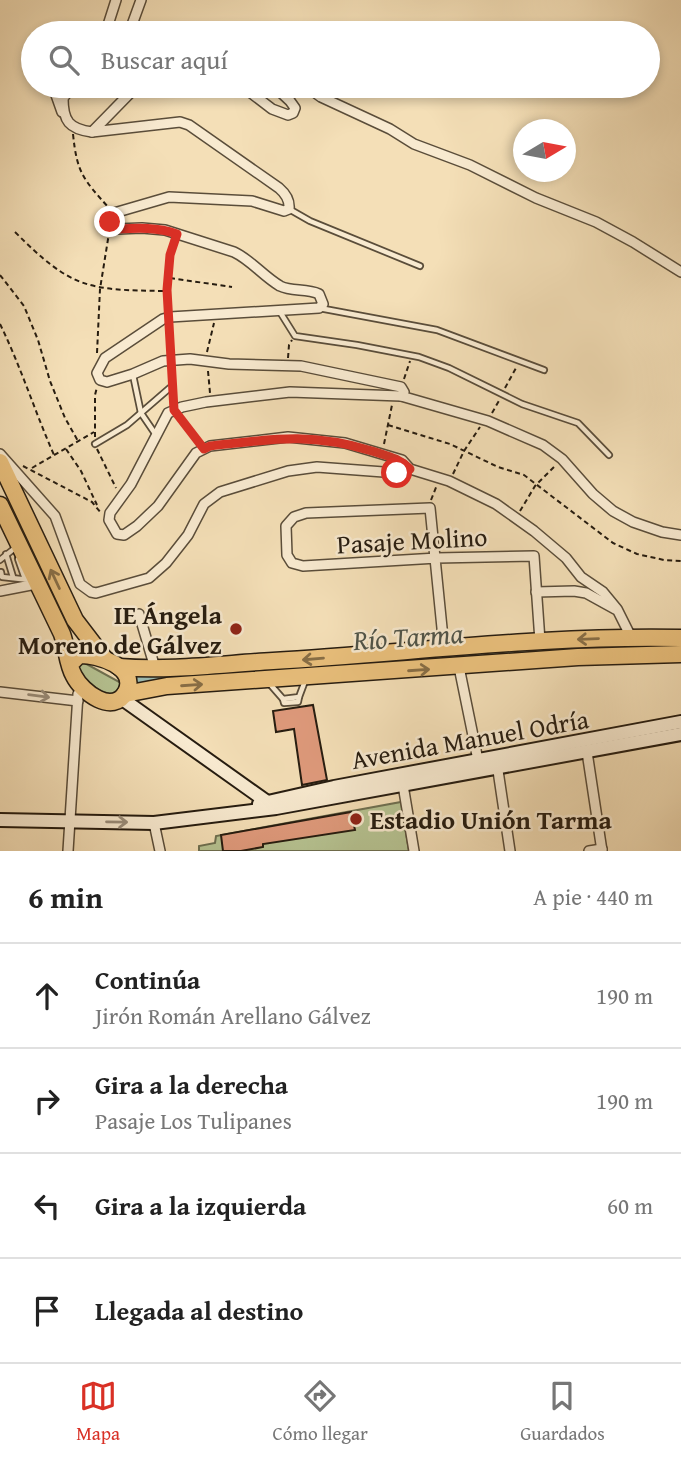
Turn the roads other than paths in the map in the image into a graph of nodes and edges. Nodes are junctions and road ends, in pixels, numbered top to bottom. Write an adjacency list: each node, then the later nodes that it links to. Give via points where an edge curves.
1 (116, 0): 3 (street)
2 (141, 0): 4 (street)
3 (107, 21)
4 (133, 21)
5 (56, 98): 11 (street)
6 (63, 98): 11 (street)
7 (125, 98): 12 (street)
8 (258, 98): 9 (street, via 288,115 295,108)
9 (287, 98)
10 (323, 98): 15 (street, via 414,144 596,222)
11 (65, 116): 12 (street, via 79,130)
12 (92, 131): 13 (street, via 170,122 189,125 279,188 288,198)
13 (289, 209): 14 (lane); 16 (street, via 252,201 169,197 112,217 117,229 165,230 243,257 280,285 319,294)
14 (420, 266)
15 (681, 272)
16 (320, 309): 17 (street); 18 (lane, via 437,330)
17 (280, 312): 19 (street, via 170,317 105,358 97,373 107,382); 26 (lane, via 295,337 412,356 578,423)
18 (544, 370)
19 (133, 374): 21 (street, via 171,359 288,365); 22 (lane)
20 (172, 386): 22 (lane)
21 (399, 393): 23 (street, via 307,391 211,401 168,413); 30 (street, via 543,445 613,511 643,526)
22 (141, 413): 23 (lane); 24 (lane)
23 (156, 435): 28 (street, via 110,513 117,534 124,535 137,526 158,506 190,460 210,446 288,437 345,443 402,460)
24 (95, 444)
25 (0, 454): 28 (street, via 55,516 80,584 96,593 149,578 188,535 204,504 220,492 317,467 397,473)
26 (609, 455)
27 (0, 462): 46 (highway, one-way to 27, via 75,620)
28 (410, 469): 39 (street, via 496,504 566,558)
29 (0, 505): 31 (highway)
30 (681, 535)
31 (13, 549): 33 (lane); 35 (lane); 36 (highway)
32 (437, 558): 32 (street, Pasaje Molino, via 430,508 306,513 286,526 287,555 292,564); 38 (street, Pasaje Molino, via 534,556); 44 (street)
33 (0, 560)
34 (1, 572): 35 (lane, via 2,577)
35 (13, 577): 36 (lane)
36 (32, 581): 37 (street); 47 (highway, via 62,635)
37 (0, 591)
38 (536, 592): 39 (street, via 586,593); 43 (street)
39 (617, 609): 41 (street)
40 (139, 614): 50 (street)
41 (631, 637): 42 (highway); 43 (highway, one-way to 43)
42 (681, 638)
43 (540, 641): 44 (highway)
44 (444, 648): 50 (highway, one-way to 50)
45 (681, 654): 49 (highway)
46 (104, 658): 47 (highway, via 79,655); 48 (highway)
47 (70, 664): 54 (highway)
48 (119, 667): 50 (highway); 55 (highway, via 128,685)
49 (459, 667): 51 (highway, one-way to 49); 60 (street)
50 (155, 668)
51 (307, 677): 52 (highway); 52 (lane, via 299,697 282,699)
52 (266, 680): 55 (highway, one-way to 52, via 167,686)
53 (0, 692): 54 (street, one-way to 54)
54 (80, 694): 55 (highway, via 106,701); 65 (street)
55 (123, 696): 63 (main road)
56 (681, 722): 58 (main road, Avenida Manuel Odría)
57 (681, 734): 58 (main road, Avenida Manuel Odría)
58 (587, 748): 59 (main road, Avenida Manuel Odría); 67 (street)
59 (497, 763): 60 (main road, Avenida Manuel Odría); 71 (street)
60 (479, 766): 61 (main road, Avenida Manuel Odría); 62 (main road, Avenida Manuel Odría)
61 (403, 785): 62 (main road, Avenida Manuel Odría); 70 (street)
62 (362, 787): 63 (main road, Avenida Manuel Odría)
63 (272, 805): 66 (main road, Avenida Manuel Odría)
64 (0, 820): 65 (main road, Avenida Manuel Odría)
65 (69, 821): 66 (main road, Avenida Manuel Odría, one-way to 66); 68 (street)
66 (154, 822): 69 (street)
67 (602, 850): 72 (street)
68 (68, 851)
69 (160, 851)
70 (414, 851)
71 (510, 851)
72 (589, 851)

